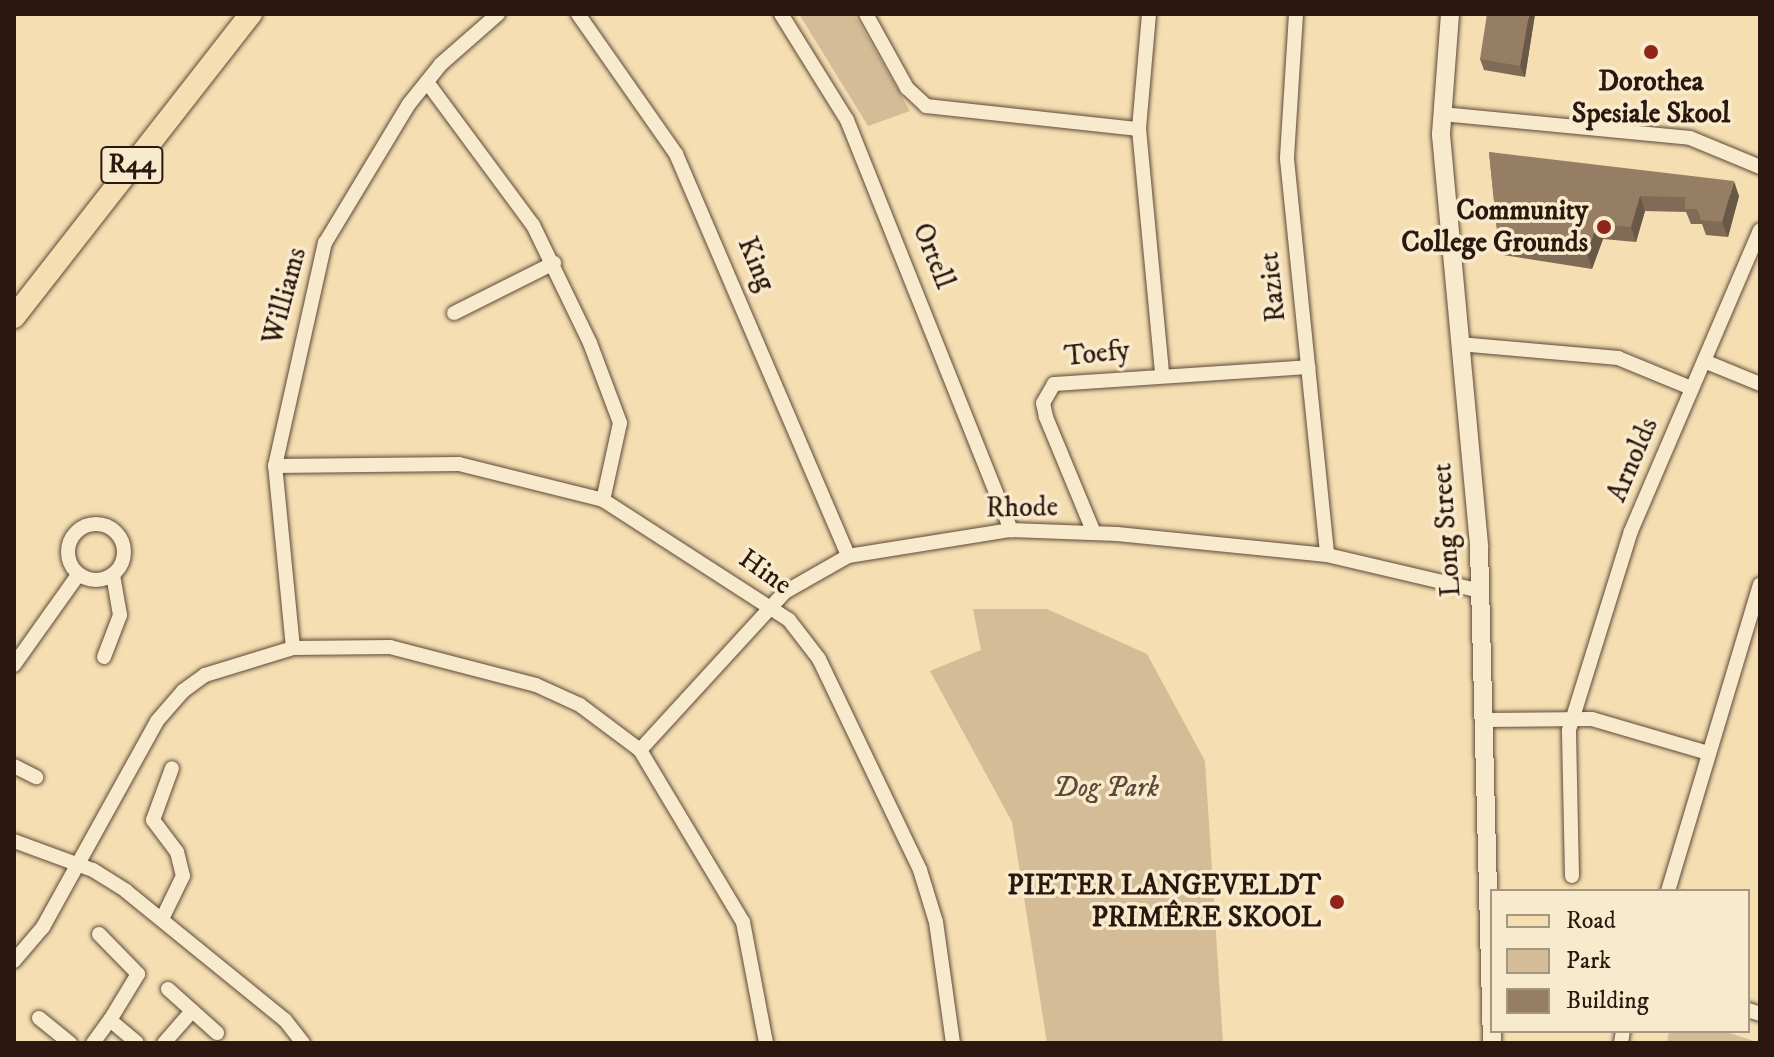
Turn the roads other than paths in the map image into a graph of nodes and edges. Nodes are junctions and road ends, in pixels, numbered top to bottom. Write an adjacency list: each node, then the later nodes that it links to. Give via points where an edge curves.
1 (251, 14): 16 (main road, R44)
2 (498, 14): 9 (street, Williams)
3 (578, 14): 28 (street, King, via 676,154)
4 (781, 14): 25 (street, Ortell, via 847,120)
5 (866, 14): 11 (street, via 907,88 926,106)
6 (1149, 14): 11 (street)
7 (1296, 14): 19 (street, Raziet, via 1287,159)
8 (1450, 14): 10 (street, Long Street)
9 (427, 82): 14 (street, via 509,189); 23 (street, Williams, via 325,243)
10 (1442, 114): 12 (street, via 1690,138); 17 (street, Long Street)
11 (1139, 129): 20 (street)
12 (1760, 167)
13 (1760, 230): 18 (street, Arnolds)
14 (554, 263): 15 (street); 24 (street, via 620,423)
15 (454, 313)
16 (14, 317)
17 (1459, 344): 22 (street, via 1618,358); 32 (street, Long Street)
18 (1704, 361): 21 (street); 22 (street, Arnolds)
19 (1308, 367): 20 (street, Toefy); 27 (street, Raziet)
20 (1162, 374): 26 (street, Toefy, via 1064,380 1047,393 1046,417)
21 (1760, 384)
22 (1691, 388): 37 (street, Arnolds, via 1631,531)
23 (275, 466): 24 (street, Hine, via 459,464); 34 (street, Williams)
24 (603, 500): 33 (street, Hine)
25 (1011, 530): 26 (street, Rhode); 28 (street, Rhode)
26 (1094, 533): 27 (street, Rhode)
27 (1327, 555): 32 (street, Rhode)
28 (848, 556): 33 (street, Rhode)
29 (78, 575): 30 (street); 30 (street, via 68,548 76,531 92,523 110,527 123,541 123,560); 36 (street)
30 (113, 575): 35 (street, via 120,615)
31 (1760, 585): 40 (street)
32 (1481, 591): 38 (street, Long Street)
33 (773, 607): 39 (street, Rhode); 63 (street, Hine, via 819,659 920,870 936,922)
34 (293, 648): 39 (street, via 390,647 479,668 580,705); 45 (street, via 205,675 175,698)
35 (104, 657)
36 (14, 665)
37 (1574, 718): 38 (street); 40 (street); 46 (street, Arnolds)
38 (1485, 720): 51 (street, Long Street)
39 (640, 750): 62 (street, via 743,922)
40 (1708, 753): 47 (street)
41 (14, 766): 43 (street)
42 (172, 768): 48 (street, via 153,820 177,852 183,876)
43 (36, 777)
44 (14, 841): 45 (street)
45 (76, 864): 48 (street); 50 (street, via 43,927)
46 (1572, 876)
47 (1669, 889)
48 (162, 919): 61 (street, via 285,1020)
49 (99, 934): 55 (street, via 138,974)
50 (14, 961)
51 (1490, 969)
52 (168, 989): 53 (street)
53 (192, 1011): 56 (street); 60 (street)
54 (39, 1018): 57 (street)
55 (110, 1020): 58 (street); 59 (street)
56 (217, 1033)
57 (70, 1043)
58 (93, 1043)
59 (137, 1043)
60 (164, 1043)
61 (303, 1043)
62 (766, 1043)
63 (953, 1043)

